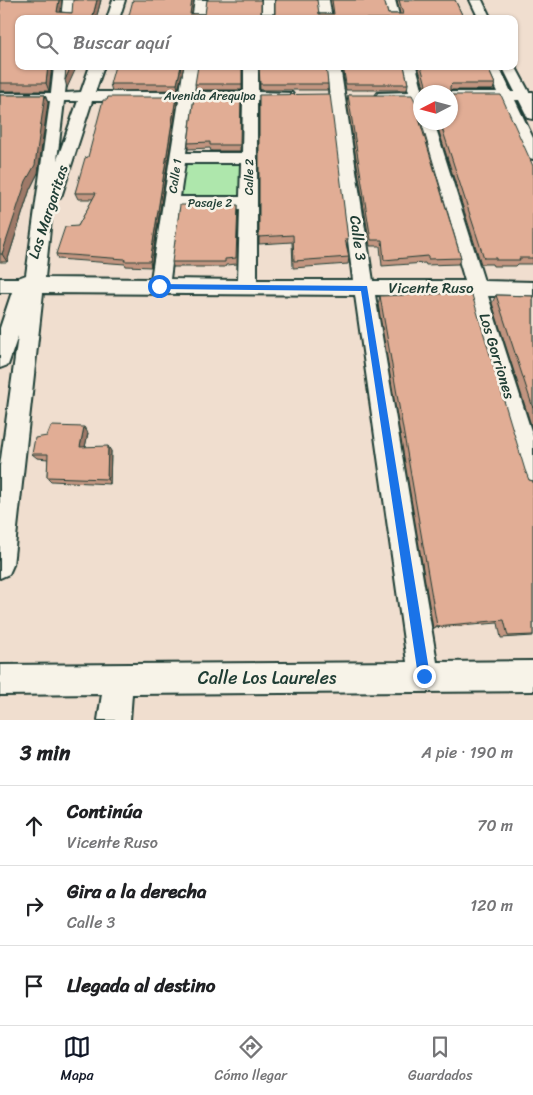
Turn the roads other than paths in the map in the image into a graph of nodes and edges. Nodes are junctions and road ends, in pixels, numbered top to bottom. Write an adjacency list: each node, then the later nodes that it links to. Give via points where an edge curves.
1 (69, 0): 8 (street)
2 (119, 0): 9 (street)
3 (201, 0): 10 (street)
4 (268, 0): 11 (street)
5 (323, 0): 12 (street)
6 (388, 0): 13 (street)
7 (476, 0): 14 (street)
8 (67, 15)
9 (113, 15)
10 (199, 15)
11 (268, 15)
12 (325, 15)
13 (393, 15)
14 (483, 15)
15 (61, 70): 52 (street)
16 (96, 70): 24 (street, Las Margaritas)
17 (190, 70): 25 (street, Calle 1)
18 (251, 70): 26 (street, Calle 2)
19 (334, 70): 29 (street, Calle 3)
20 (410, 70): 23 (street)
21 (494, 70): 32 (street)
22 (512, 70): 33 (street)
23 (415, 85)
24 (87, 96): 25 (street, Avenida Arequipa); 34 (street, Avenida Arequipa); 44 (street, Las Margaritas)
25 (187, 96): 26 (street, Avenida Arequipa); 39 (street, Calle 1)
26 (250, 96): 27 (street, Avenida Arequipa); 40 (street, Calle 2)
27 (299, 96)
28 (319, 96): 29 (street)
29 (343, 96): 47 (street, Calle 3)
30 (368, 96): 35 (street)
31 (458, 96): 32 (street)
32 (506, 96): 33 (street); 38 (street)
33 (528, 96): 36 (street)
34 (0, 97)
35 (413, 99)
36 (533, 115)
37 (428, 130): 48 (street, Los Gorriones)
38 (533, 154)
39 (178, 158): 40 (street); 41 (street, Calle 1)
40 (249, 158): 42 (street, Calle 2)
41 (171, 203): 42 (street, Pasaje 2); 45 (street, Calle 1)
42 (249, 203): 46 (street, Calle 2)
43 (0, 285): 44 (street, Vicente Ruso)
44 (24, 285): 45 (street, Vicente Ruso); 50 (street, Las Margaritas)
45 (159, 286): 46 (street, Vicente Ruso)
46 (247, 287): 47 (street, Vicente Ruso)
47 (364, 288): 48 (street, Vicente Ruso); 53 (street, Calle 3)
48 (476, 289): 49 (street, Vicente Ruso); 51 (street, Los Gorriones)
49 (533, 289)
50 (0, 359)
51 (533, 475)
52 (0, 565)
53 (424, 676): 54 (street, Calle Los Laureles); 55 (street, Calle Los Laureles)
54 (533, 676)
55 (119, 679): 56 (street, Calle Los Laureles); 57 (street)
56 (0, 680)
57 (114, 720)

